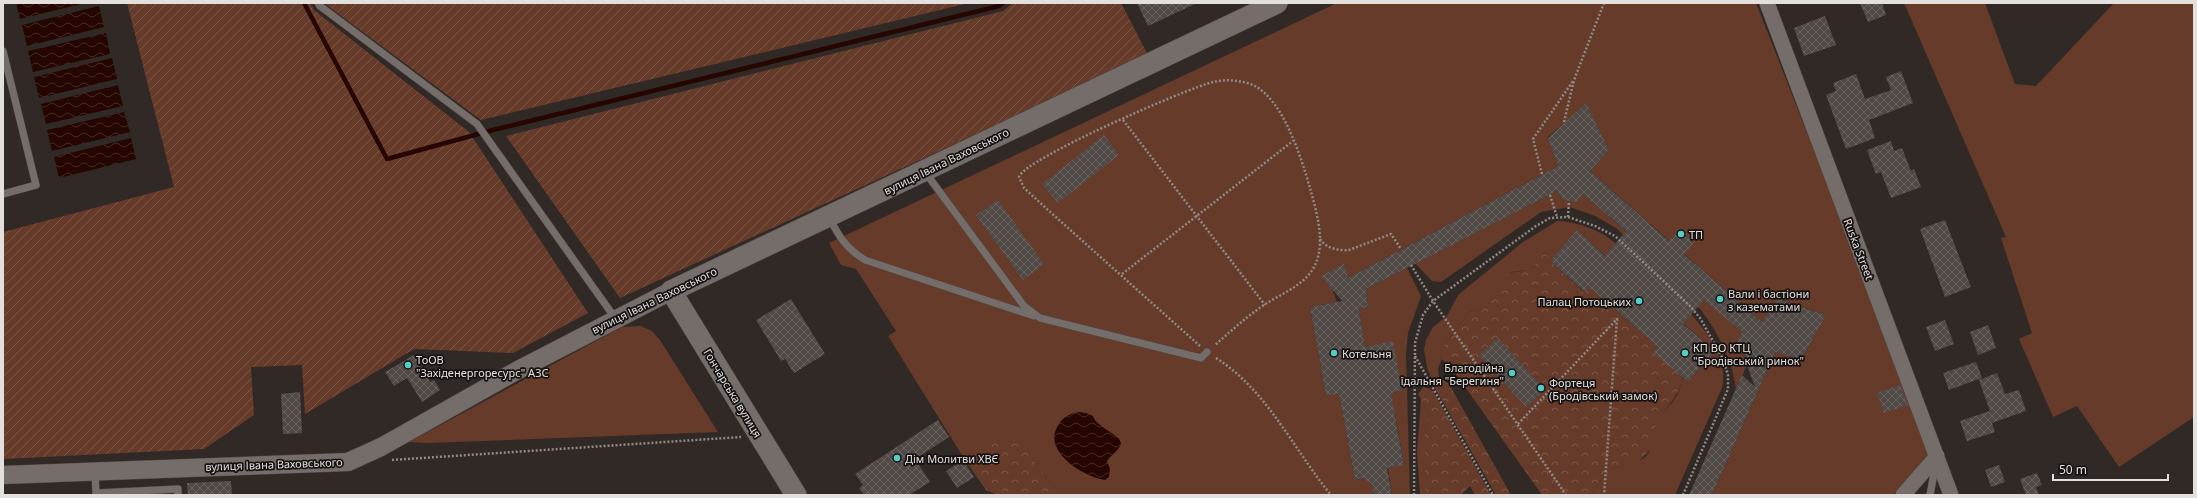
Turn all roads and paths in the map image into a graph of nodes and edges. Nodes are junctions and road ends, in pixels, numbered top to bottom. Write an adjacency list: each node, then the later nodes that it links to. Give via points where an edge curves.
1 (318, 3): 26 (lane, via 478,124)
2 (1277, 3): 10 (main road, вулиця Івана Ваховського, via 1159,57)
3 (1604, 3): 6 (path)
4 (1767, 3): 32 (street, Ruska Street)
5 (3, 51): 12 (lane, via 36,186)
6 (1574, 80): 8 (path); 11 (path, via 1533,139)
7 (1123, 120): 9 (path, via 1207,84 1227,80 1248,84 1266,94 1280,114); 15 (path); 22 (path, via 1050,153 1025,168 1019,177 1024,188)
8 (1564, 122)
9 (1293, 141): 15 (path); 19 (path, via 1302,159)
10 (925, 172): 16 (main road, вулиця Івана Ваховського); 27 (lane, via 1024,306)
11 (1542, 174)
12 (3, 194)
13 (1550, 195): 17 (path)
14 (1569, 201): 18 (path)
15 (1197, 216): 22 (path); 25 (path)
16 (829, 217): 23 (main road, вулиця Івана Ваховського); 27 (lane, via 840,238 852,251 866,260)
17 (1557, 217): 18 (path); 24 (path, via 1536,226)
18 (1568, 217): 44 (path, via 1615,236 1690,306 1707,329 1723,359 1728,375 1728,389)
19 (1320, 238): 20 (path, via 1323,243 1342,251 1391,234); 25 (path, via 1318,259 1309,275)
20 (1401, 249)
21 (1411, 266): 24 (path)
22 (1122, 274): 28 (path)
23 (671, 291): 26 (street, вулиця Івана Ваховського); 31 (main road, Гончарська вулиця)
24 (1433, 301): 29 (path, via 1425,311 1417,332); 30 (path)
25 (1265, 305): 28 (path)
26 (615, 318): 34 (street, вулиця Івана Ваховського, via 381,447 348,462)
27 (1040, 318): 28 (lane, via 1201,358)
28 (1207, 352): 39 (path, via 1241,377 1260,398)
29 (1414, 355): 40 (path); 41 (path)
30 (1518, 424): 42 (path); 43 (path, via 1617,319)
31 (760, 436): 33 (path); 38 (main road, Гончарська вулиця)
32 (1937, 456): 45 (street); 46 (lane); 47 (street, Ruska Street)
33 (387, 460)
34 (95, 471): 35 (street, вулиця Івана Ваховського); 36 (lane)
35 (3, 475)
36 (96, 494): 37 (lane, via 178,489)
37 (178, 495)
38 (796, 495)
39 (1331, 495)
40 (1414, 495)
41 (1493, 495)
42 (1566, 495)
43 (1604, 495)
44 (1683, 495)
45 (1903, 495)
46 (1930, 495)
47 (1951, 495)

